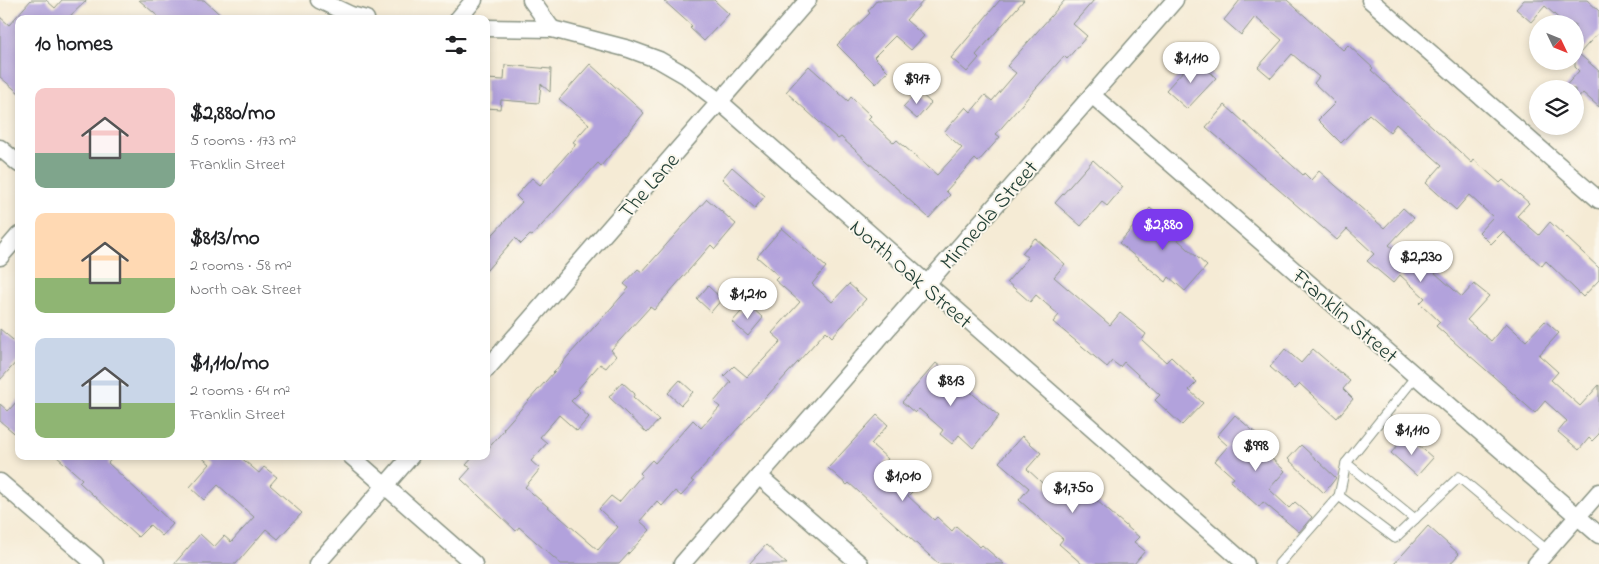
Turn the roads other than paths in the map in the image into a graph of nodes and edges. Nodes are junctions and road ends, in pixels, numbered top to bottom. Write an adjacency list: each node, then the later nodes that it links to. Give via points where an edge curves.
1 (319, 0): 7 (street)
2 (474, 0): 8 (street)
3 (531, 0): 10 (street)
4 (808, 0): 12 (street, The Lane)
5 (1175, 0): 11 (street, Minneola Street)
6 (1370, 0): 15 (street)
7 (351, 15)
8 (461, 15)
9 (490, 28): 10 (street, North Oak Street)
10 (552, 30): 12 (street, North Oak Street, via 594,39 659,60)
11 (1092, 94): 18 (street, Minneola Street); 20 (street, Franklin Street)
12 (720, 102): 18 (street, North Oak Street); 19 (street, The Lane)
13 (0, 148): 14 (street)
14 (15, 161)
15 (1599, 200)
16 (15, 240): 17 (street)
17 (0, 257)
18 (926, 286): 24 (street, Minneola Street); 38 (street, North Oak Street)
19 (490, 365)
20 (1416, 376): 23 (lane); 29 (street, Franklin Street)
21 (356, 460): 26 (street)
22 (408, 460): 26 (street)
23 (1346, 463): 28 (lane); 30 (lane)
24 (759, 476): 36 (street, Minneola Street); 37 (street)
25 (0, 482): 33 (street)
26 (385, 486): 34 (street); 35 (street)
27 (1599, 492): 29 (street)
28 (1339, 496): 30 (lane, via 1395,538); 39 (lane)
29 (1578, 517): 31 (street, Franklin Street); 32 (street)
30 (1415, 519): 32 (lane, via 1459,477)
31 (1599, 535)
32 (1548, 550): 40 (street)
33 (95, 564)
34 (317, 564)
35 (474, 564)
36 (682, 564)
37 (860, 564)
38 (1246, 564)
39 (1279, 564)
40 (1536, 564)

